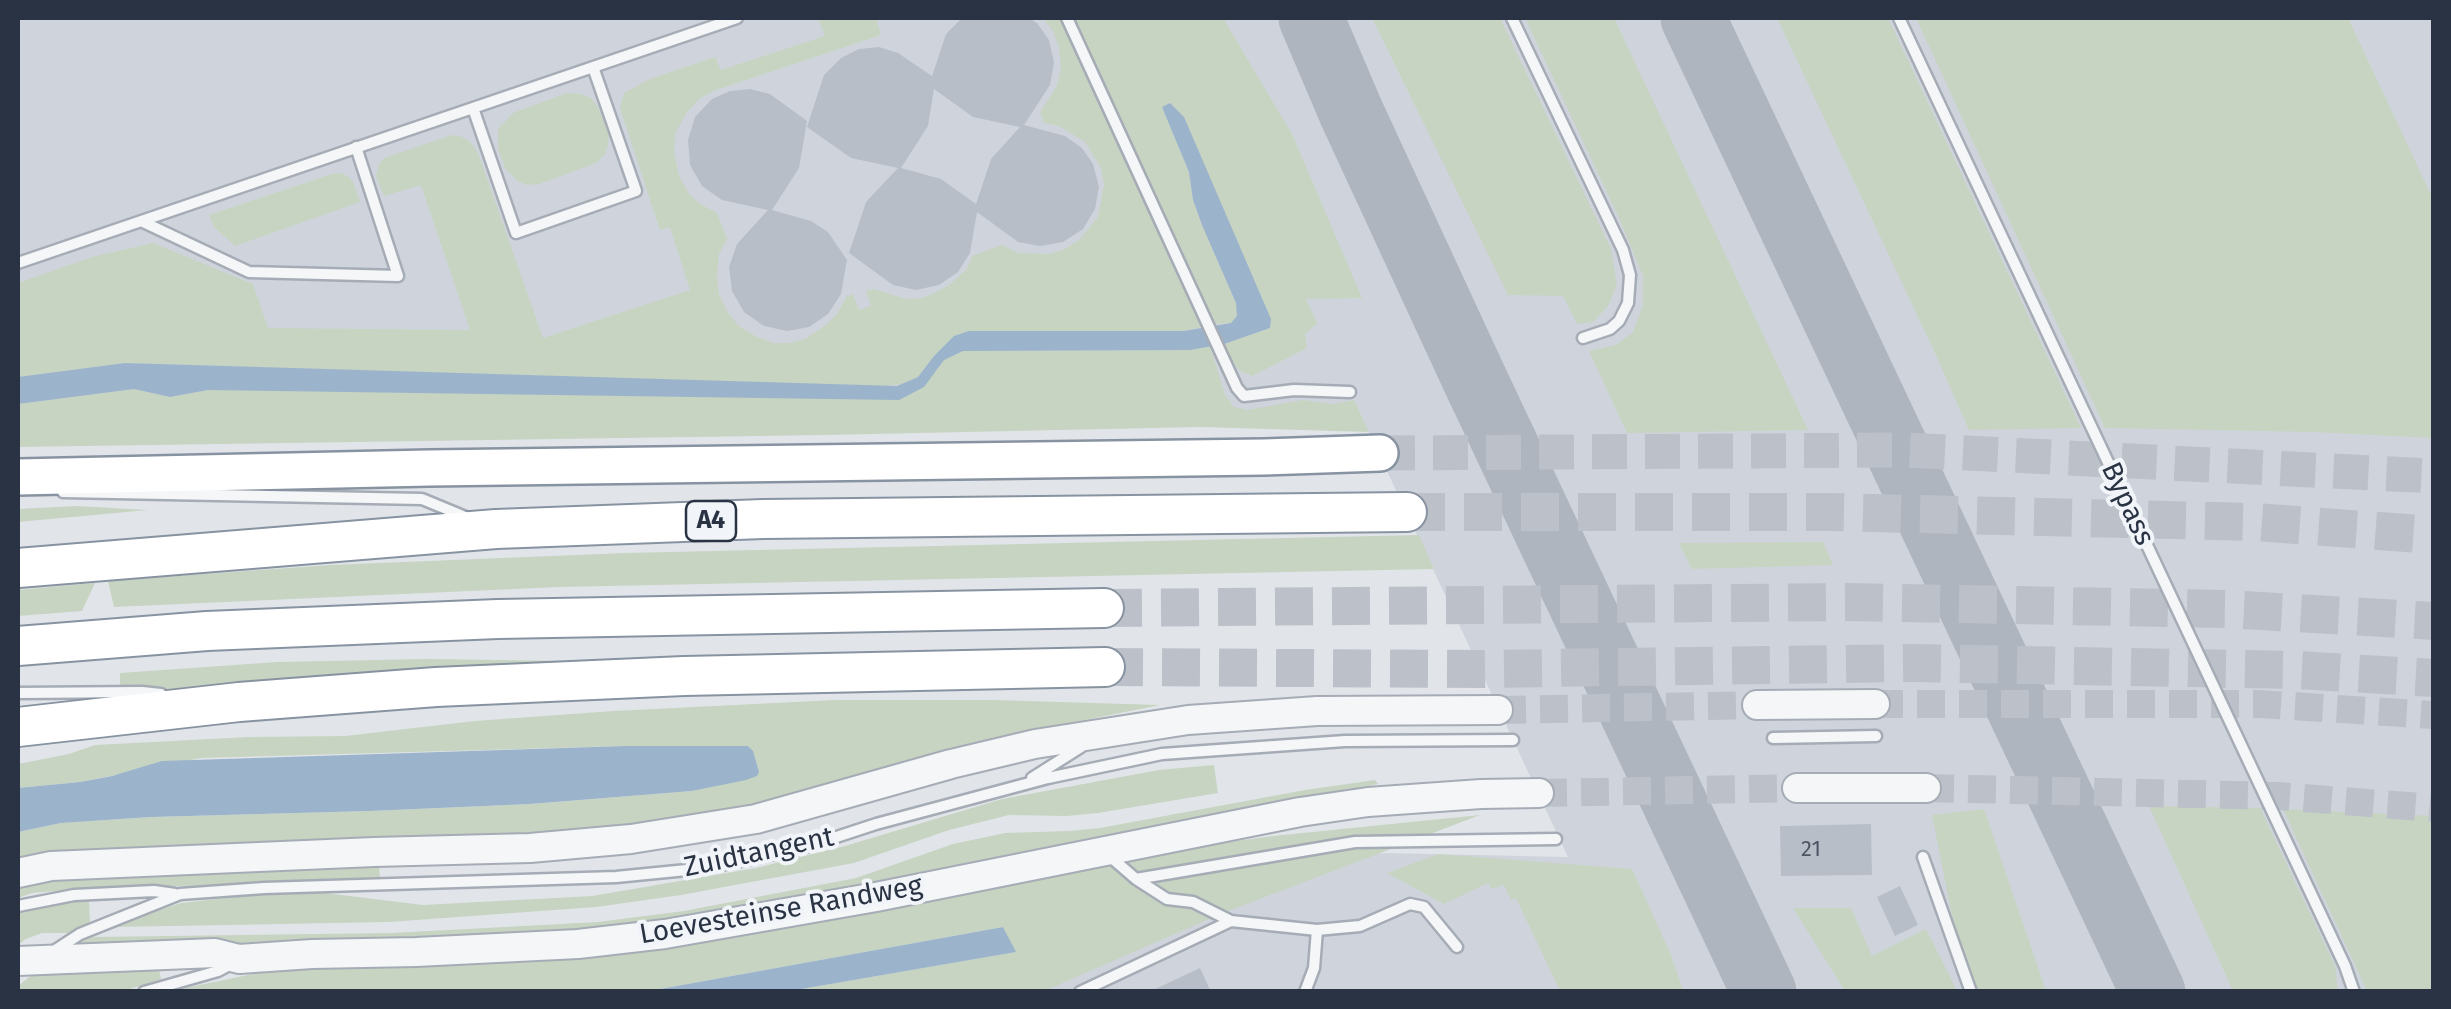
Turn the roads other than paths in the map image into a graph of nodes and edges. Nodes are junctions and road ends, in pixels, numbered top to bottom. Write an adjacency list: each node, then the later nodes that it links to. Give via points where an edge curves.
1 (737, 18): 5 (lane)
2 (1067, 18): 11 (lane, via 1237,388 1244,396)
3 (1512, 18): 10 (lane, via 1630,275 1620,321)
4 (1899, 18): 52 (lane, Bypass)
5 (593, 67): 6 (lane); 6 (lane, via 636,191 516,233)
6 (473, 108): 7 (lane)
7 (356, 148): 8 (lane); 8 (lane, via 398,276 249,272)
8 (141, 220): 9 (lane)
9 (18, 263)
10 (1583, 338)
11 (1350, 392)
12 (1380, 453): 13 (highway, A4, via 430,468)
13 (27, 482): 14 (lane)
14 (18, 485)
15 (56, 491): 17 (lane, via 422,499)
16 (1407, 512): 17 (highway, A4)
17 (496, 530): 18 (highway, A4)
18 (18, 568)
19 (1104, 608): 20 (highway, via 498,619)
20 (18, 646)
21 (1105, 667): 23 (highway, via 684,676)
22 (18, 693): 23 (lane, via 142,692)
23 (239, 702): 27 (highway)
24 (1757, 704): 25 (street)
25 (1876, 704)
26 (1498, 710): 28 (street, via 1317,711)
27 (18, 726)
28 (1103, 733): 32 (lane); 39 (street, via 951,764 756,819 631,838 530,848 51,866)
29 (1876, 736): 30 (lane)
30 (1774, 738)
31 (1513, 740): 32 (lane, Zuidtangent, via 1162,754)
32 (1019, 786): 41 (lane, Zuidtangent, via 803,848 707,868)
33 (1797, 788): 34 (street)
34 (1926, 788)
35 (1539, 793): 37 (street, Loevesteinse Randweg, via 1368,802)
36 (1556, 839): 40 (lane, via 1356,842)
37 (1102, 850): 40 (lane); 46 (street, Loevesteinse Randweg, via 666,934)
38 (1923, 857): 51 (lane)
39 (18, 873)
40 (1136, 879): 43 (lane, via 1167,899 1193,902)
41 (180, 894): 42 (lane, via 74,895); 47 (lane, Zuidtangent, via 80,934)
42 (18, 906)
43 (1231, 922): 44 (lane); 49 (lane)
44 (1317, 930): 45 (lane, via 1360,926 1410,904 1424,907); 50 (lane)
45 (1457, 947)
46 (239, 960): 47 (street, Loevesteinse Randweg, via 216,953); 48 (lane)
47 (29, 963)
48 (144, 992)
49 (1080, 992)
50 (1306, 992)
51 (1971, 992)
52 (2354, 992)

